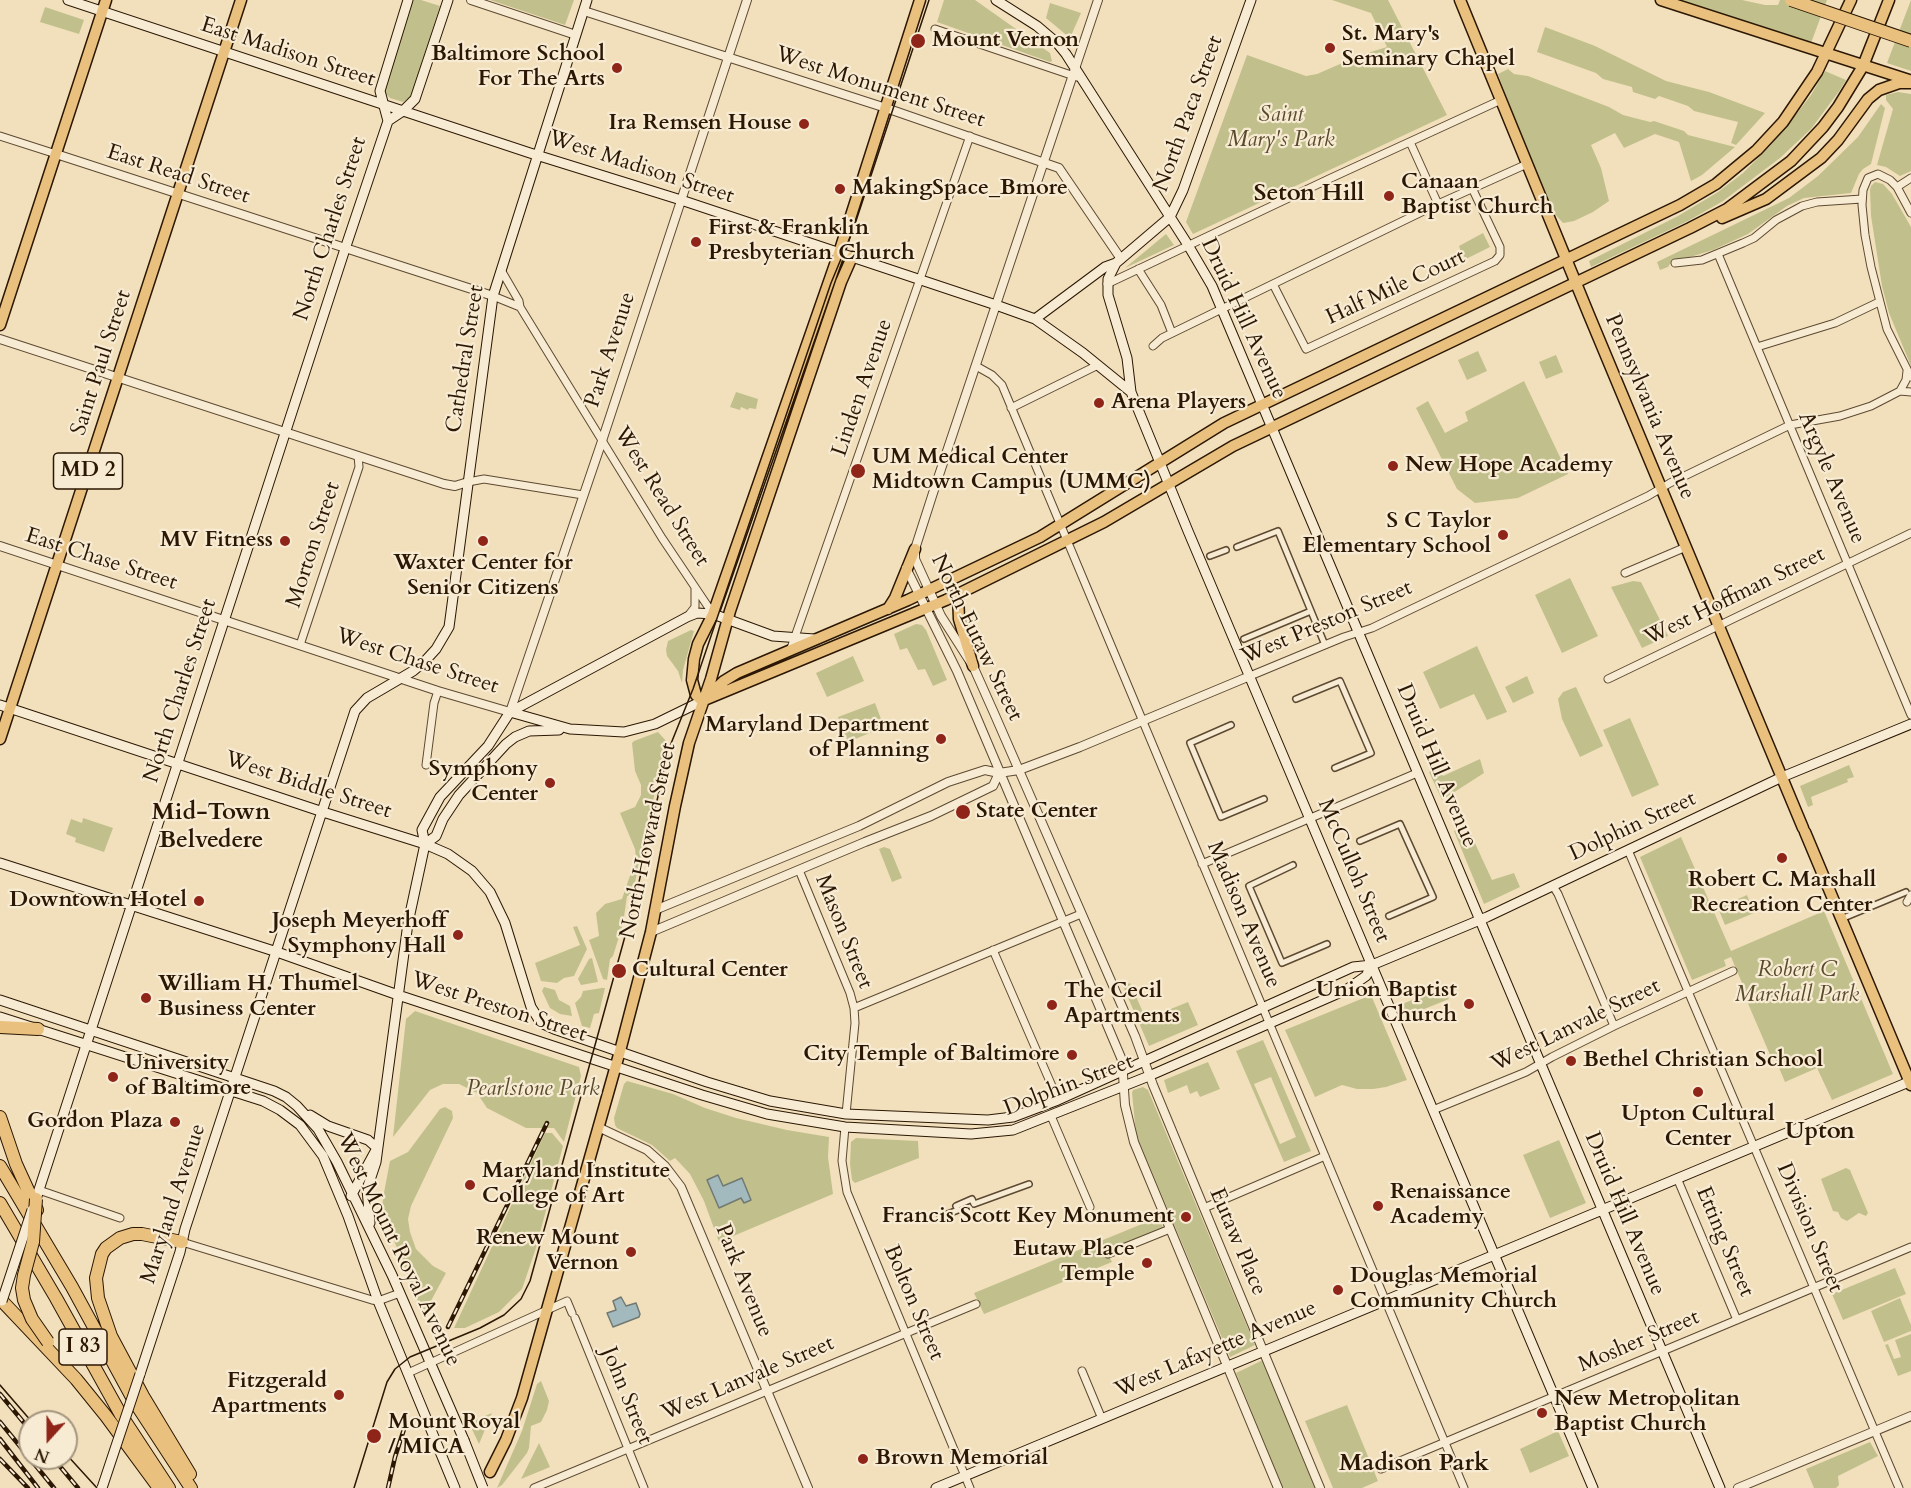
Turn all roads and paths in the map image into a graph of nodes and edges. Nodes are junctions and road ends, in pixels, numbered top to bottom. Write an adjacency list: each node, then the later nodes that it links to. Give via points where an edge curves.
1 (68, 0): 19 (main road, East Madison Street)
2 (106, 0): 19 (main road)
3 (241, 0): 23 (main road, Saint Paul Street / MD 2)
4 (408, 0): 30 (main road, via 380,87)
5 (448, 0): 32 (main road, via 415,99)
6 (471, 0): 21 (street)
7 (587, 0): 18 (main road, Cathedral Street)
8 (747, 0): 25 (street, Park Avenue)
9 (921, 0): 31 (main road)
10 (996, 0): 27 (main road, Druid Hill Avenue, via 1057,43)
11 (1098, 0): 27 (street, North Eutaw Street)
12 (1250, 0): 49 (main road, North Paca Street)
13 (1460, 0): 29 (main road, Pennsylvania Avenue)
14 (1661, 0): 24 (main road)
15 (1791, 0): 22 (highway, bridge)
16 (1851, 0): 24 (main road)
17 (1889, 0): 26 (main road)
18 (584, 10): 21 (main road, Cathedral Street); 25 (street, West Monument Street)
19 (102, 12): 23 (main road, East Madison Street); 37 (main road)
20 (935, 29): 27 (street)
21 (576, 35): 38 (main road, Cathedral Street)
22 (1911, 41)
23 (225, 52): 30 (main road, East Madison Street); 44 (main road, Saint Paul Street / MD 2)
24 (1826, 53): 26 (main road); 56 (main road, via 1783,122 1740,167 1680,205)
25 (728, 57): 31 (street, West Monument Street); 46 (street, Park Avenue)
26 (1863, 66): 28 (main road); 50 (main road, via 1823,127 1791,161 1727,209)
27 (1076, 75): 39 (street, North Eutaw Street); 49 (main road, Druid Hill Avenue)
28 (1911, 82): 50 (main road, via 1879,90 1821,158 1766,199)
29 (1501, 100): 36 (street); 40 (main road, Pennsylvania Avenue)
30 (383, 104): 32 (main road, East Madison Street); 33 (main road)
31 (886, 108): 35 (street, West Monument Street); 53 (main road)
32 (399, 110): 33 (main road); 38 (main road, West Madison Street)
33 (388, 121): 52 (main road, North Charles Street)
34 (0, 136): 37 (street, East Read Street)
35 (969, 136): 39 (street, West Monument Street); 61 (street, Linden Avenue)
36 (1410, 142): 47 (street); 51 (street)
37 (56, 154): 44 (street, East Read Street); 71 (main road)
38 (537, 156): 46 (main road, West Madison Street); 60 (main road, Cathedral Street)
39 (1045, 162): 57 (street, West Monument Street, via 1059,168); 67 (street, North Eutaw Street)
40 (1527, 164): 43 (street); 56 (main road, Pennsylvania Avenue)
41 (1911, 178): 42 (street)
42 (1897, 187): 45 (street, via 1884,176 1873,175 1865,182); 48 (street)
43 (1473, 190): 47 (street); 64 (street, Half Mile Court, via 1500,247 1495,261 1306,349)
44 (177, 194): 52 (street, East Read Street); 79 (main road, Saint Paul Street / MD 2)
45 (1862, 199): 54 (street, via 1802,206 1754,238); 66 (street, via 1865,236)
46 (681, 200): 53 (main road, West Madison Street); 88 (street, Park Avenue)
47 (1438, 204): 64 (street)
48 (1911, 213)
49 (1170, 217): 51 (main road, Druid Hill Avenue); 57 (main road, North Paca Street)
50 (1690, 228): 62 (main road)
51 (1188, 245): 59 (street); 69 (main road, Druid Hill Avenue)
52 (345, 249): 65 (street); 87 (main road, North Charles Street)
53 (838, 253): 55 (main road, West Madison Street); 115 (main road)
54 (1718, 254): 58 (street); 75 (street, Argyle Avenue)
55 (852, 257): 61 (main road, West Madison Street); 118 (main road, North Howard Street)
56 (1566, 259): 62 (main road, Pennsylvania Avenue); 83 (main road)
57 (1118, 261): 63 (main road); 70 (main road, North Paca Street)
58 (1675, 263)
59 (1138, 269): 63 (street); 72 (street, via 1161,305)
60 (501, 270): 65 (main road, Cathedral Street); 68 (street, West Read Street)
61 (920, 279): 67 (main road, West Madison Street); 123 (street, Linden Avenue)
62 (1575, 282): 86 (main road); 93 (main road, Pennsylvania Avenue)
63 (1107, 284): 81 (main road, McCulloh Street, via 1127,358)
64 (1274, 284): 69 (street)
65 (493, 297): 68 (street); 91 (main road, Cathedral Street)
66 (1879, 302): 75 (street, via 1835,323); 78 (street)
67 (996, 304): 70 (main road, West Madison Street); 77 (street, North Eutaw Street)
68 (520, 307): 88 (street, West Read Street)
69 (1222, 310): 72 (street); 83 (main road, Druid Hill Avenue)
70 (1035, 319): 76 (main road, West Madison Street)
71 (0, 325)
72 (1172, 333): 74 (street)
73 (0, 339): 79 (street)
74 (1153, 346)
75 (1757, 347): 85 (street, Argyle Avenue)
76 (1098, 365): 81 (main road, West Madison Street); 84 (street)
77 (976, 366): 84 (street, Madison Avenue, via 998,380); 101 (street, North Eutaw Street)
78 (1909, 374): 80 (street)
79 (118, 378): 87 (street); 105 (main road, Saint Paul Street / MD 2)
80 (1900, 391): 82 (street); 85 (street, West Preston Street, via 1856,411)
81 (1131, 392): 90 (main road, McCulloh Street)
82 (1911, 392)
83 (1262, 404): 86 (main road, Druid Hill Avenue); 90 (main road)
84 (1011, 408): 95 (street, Madison Avenue)
85 (1790, 425): 93 (street, West Preston Street); 104 (street, Argyle Avenue)
86 (1272, 428): 92 (main road); 121 (main road, Druid Hill Avenue)
87 (285, 432): 89 (street); 117 (main road, North Charles Street)
88 (602, 441): 94 (street, Park Avenue); 108 (street, West Read Street)
89 (358, 456): 91 (street, via 449,486); 125 (street, Morton Street, via 359,467)
90 (1159, 462): 92 (main road, McCulloh Street); 95 (main road)
91 (468, 482): 94 (street, via 484,479); 120 (main road, Cathedral Street)
92 (1168, 483): 97 (main road); 129 (main road, McCulloh Street)
93 (1662, 488): 100 (main road, Pennsylvania Avenue); 121 (street, West Preston Street)
94 (583, 495): 136 (street, Park Avenue)
95 (1060, 525): 97 (street, Madison Avenue); 109 (main road)
96 (1911, 533): 104 (street, West Hoffman Street)
97 (1067, 541): 110 (main road); 138 (street, Madison Avenue)
98 (0, 546): 105 (street, East Chase Street)
99 (1237, 547): 114 (street, via 1278,531)
100 (1686, 547): 107 (street); 119 (main road, Pennsylvania Avenue)
101 (915, 549): 106 (main road); 109 (street, North Eutaw Street)
102 (1226, 550): 103 (street)
103 (1210, 556)
104 (1847, 563): 119 (street, West Hoffman Street); 137 (street, Argyle Avenue)
105 (57, 565): 117 (street, East Chase Street); 135 (main road, Saint Paul Street / MD 2)
106 (906, 568): 109 (street, North Eutaw Street); 113 (main road)
107 (1625, 573)
108 (694, 586): 111 (street, West Read Street); 115 (street, West Read Street)
109 (923, 593): 112 (street, North Eutaw Street); 113 (main road)
110 (958, 594): 112 (main road); 128 (main road, via 958,619)
111 (695, 607): 116 (street, West Chase Street)
112 (930, 607): 128 (street, North Eutaw Street); 134 (main road); 147 (street, North Eutaw Street)
113 (888, 609): 122 (main road)
114 (1311, 611): 124 (street); 126 (street)
115 (713, 614): 116 (main road, West Chase Street); 118 (main road, West Read Street); 134 (main road, via 694,659 693,689)
116 (687, 617): 136 (main road, West Chase Street)
117 (224, 620): 125 (street, West Chase Street); 143 (main road, North Charles Street)
118 (727, 621): 123 (main road, West Read Street); 134 (main road, North Howard Street)
119 (1719, 626): 131 (street, West Hoffman Street); 149 (main road, Pennsylvania Avenue)
120 (449, 627): 130 (main road, Maryland Avenue, via 431,656)
121 (1358, 632): 126 (street, West Preston Street); 148 (main road, Druid Hill Avenue)
122 (825, 637): 123 (main road, West Read Street); 127 (main road)
123 (794, 639): 127 (street, Linden Avenue)
124 (1244, 639)
125 (300, 645): 130 (street, West Chase Street)
126 (1325, 645): 129 (street, West Preston Street)
127 (790, 651): 134 (main road, via 737,673)
128 (973, 666): 146 (street, North Eutaw Street)
129 (1250, 676): 138 (street, West Preston Street); 152 (main road, McCulloh Street)
130 (400, 678): 132 (street, West Chase Street); 151 (main road, Maryland Avenue, via 367,698 355,711)
131 (1608, 679)
132 (438, 691): 136 (street, West Chase Street); 144 (street)
133 (1296, 699): 145 (street, via 1340,681 1371,753)
134 (702, 701): 141 (main road, via 655,723 624,732); 163 (main road, North Howard Street, via 689,743)
135 (5, 706): 142 (main road, Saint Paul Street / MD 2); 143 (main road, West Biddle Street)
136 (510, 712): 141 (main road); 154 (main road, via 488,746 436,803 422,830)
137 (1911, 715)
138 (1143, 722): 146 (street, West Preston Street); 157 (street, Madison Avenue)
139 (1911, 724): 149 (main road, Dolphin Street)
140 (1231, 725): 150 (street, via 1190,743 1221,817)
141 (570, 729): 154 (main road, via 534,730 515,737 459,795 436,836)
142 (0, 739)
143 (178, 764): 151 (main road, West Biddle Street); 162 (main road, North Charles Street)
144 (426, 765)
145 (1335, 768)
146 (1018, 770): 147 (street, West Preston Street); 164 (street, North Eutaw Street)
147 (999, 773): 159 (street, via 993,786); 163 (street, West Preston Street, via 985,770 948,782 859,826); 168 (street, North Eutaw Street)
148 (1417, 773): 152 (street); 167 (main road, Druid Hill Avenue)
149 (1782, 777): 155 (main road, Dolphin Street); 166 (main road, Pennsylvania Avenue)
150 (1264, 799)
151 (323, 812): 154 (main road, West Biddle Street); 172 (main road, Maryland Avenue)
152 (1310, 818): 157 (street); 173 (main road, McCulloh Street)
153 (1360, 841): 165 (street, via 1400,824 1433,897)
154 (425, 844): 176 (main road); 187 (main road, via 459,861 490,892 505,923 531,1007 542,1023)
155 (1628, 850): 160 (main road, Dolphin Street); 175 (street, Division Street)
156 (0, 862): 162 (main road, West Preston Street)
157 (1202, 864): 179 (street, Madison Avenue)
158 (1293, 865): 170 (street, via 1249,886 1282,963)
159 (799, 870): 169 (street); 178 (street, Mason Street)
160 (1553, 886): 167 (main road, Dolphin Street); 182 (street)
161 (1908, 896): 166 (street)
162 (133, 906): 172 (main road, West Preston Street); 185 (main road, North Charles Street)
163 (655, 910): 169 (main road, North Howard Street)
164 (1082, 914): 168 (street); 188 (street, North Eutaw Street)
165 (1389, 916)
166 (1841, 919): 194 (main road, Pennsylvania Avenue)
167 (1479, 920): 173 (main road, Dolphin Street); 189 (main road, Druid Hill Avenue)
168 (1063, 922): 171 (street); 191 (street, North Eutaw Street, via 1122,1060)
169 (651, 932): 187 (main road, North Howard Street)
170 (1327, 944)
171 (993, 950): 178 (street); 197 (street)
172 (277, 952): 176 (main road, West Preston Street); 193 (main road, Maryland Avenue)
173 (1372, 965): 179 (main road, Dolphin Street, via 1353,967); 181 (main road, Dolphin Street, via 1353,986); 199 (main road, McCulloh Street)
174 (1733, 971): 175 (street, West Lanvale Street)
175 (1689, 992): 182 (street, West Lanvale Street); 205 (street, Division Street)
176 (398, 995): 190 (main road, West Preston Street); 206 (main road)
177 (0, 1000): 185 (main road, West Mount Royal Avenue)
178 (854, 1008): 200 (street, Mason Street)
179 (1263, 1009): 181 (street, Madison Avenue); 188 (main road, Dolphin Street)
180 (0, 1017): 184 (main road, West Mount Royal Avenue)
181 (1269, 1023): 192 (main road, Dolphin Street); 207 (street, Madison Avenue)
182 (1614, 1026): 189 (street, West Lanvale Street)
183 (0, 1027): 184 (highway)
184 (38, 1029): 186 (main road, West Mount Royal Avenue)
185 (91, 1030): 186 (main road, North Charles Street); 193 (main road, West Mount Royal Avenue)
186 (86, 1044): 196 (main road, West Mount Royal Avenue); 211 (main road, North Charles Street)
187 (620, 1051): 190 (main road, North Howard Street); 200 (main road, Dolphin Street, via 743,1093)
188 (1144, 1062): 191 (main road, Dolphin Street); 192 (street, North Eutaw Street)
189 (1540, 1064): 199 (street, West Lanvale Street); 216 (main road, Druid Hill Avenue)
190 (615, 1067): 203 (main road, North Howard Street); 204 (main road, Dolphin Street, via 767,1114)
191 (1123, 1072): 195 (street, North Eutaw Street); 197 (main road, Dolphin Street)
192 (1149, 1076): 195 (main road, Dolphin Street); 215 (street, Eutaw Place)
193 (236, 1078): 196 (main road, Maryland Avenue); 198 (main road, West Mount Royal Avenue, via 274,1091)
194 (1910, 1082): 205 (main road, West Lafayette Avenue)
195 (1123, 1087): 201 (main road, Dolphin Street); 220 (street, via 1131,1132)
196 (231, 1091): 217 (main road, West Mount Royal Avenue, via 280,1110 300,1125 323,1156); 222 (main road, Maryland Avenue)
197 (1058, 1100): 200 (main road, Dolphin Street, via 1013,1117 988,1120)
198 (297, 1106): 206 (main road); 212 (main road, West Mount Royal Avenue, via 328,1144)
199 (1433, 1110): 225 (main road, McCulloh Street)
200 (846, 1114)
201 (1051, 1116): 204 (main road, Dolphin Street, via 1013,1130 988,1134); 214 (street)
202 (0, 1118): 226 (highway, via 24,1182)
203 (598, 1127): 233 (main road, North Howard Street); 243 (street, Park Avenue, via 647,1150 681,1187)
204 (845, 1127): 235 (street, Bolton Street, via 842,1161 847,1192)
205 (1754, 1146): 209 (main road, West Lafayette Avenue); 227 (street, Division Street)
206 (377, 1148): 212 (main road); 221 (main road, via 367,1190)
207 (1325, 1156): 215 (street); 229 (street, Madison Avenue)
208 (0, 1166): 226 (highway, I 83)
209 (1677, 1178): 216 (main road, West Lafayette Avenue); 234 (street, Etting Street)
210 (1029, 1184): 218 (street, via 974,1204 972,1199)
211 (37, 1194): 219 (street); 232 (main road, North Charles Street, bridge); 236 (highway, bridge, via 33,1242 22,1288)
212 (352, 1194): 217 (main road); 221 (main road, West Mount Royal Avenue)
213 (0, 1203): 256 (highway, I 83, via 121,1415)
214 (1090, 1207)
215 (1204, 1208): 237 (street, Eutaw Place)
216 (1602, 1210): 225 (main road, West Lafayette Avenue); 238 (main road, Druid Hill Avenue)
217 (348, 1216): 230 (main road, West Mount Royal Avenue)
218 (940, 1217)
219 (120, 1218)
220 (1170, 1228): 224 (street); 240 (street)
221 (371, 1234): 228 (main road, West Mount Royal Avenue)
222 (182, 1242): 230 (street); 254 (main road, Maryland Avenue, bridge); 258 (highway, via 142,1233 120,1238 102,1254 96,1286 102,1312 125,1365)
223 (1911, 1247): 227 (street, Mosher Street)
224 (1108, 1254)
225 (1495, 1254): 229 (main road, West Lafayette Avenue); 244 (main road, McCulloh Street)
226 (72, 1287): 257 (highway, I 83, via 134,1401)
227 (1814, 1288): 234 (street, Mosher Street); 247 (street, Division Street)
228 (400, 1293): 230 (street); 239 (main road, West Mount Royal Avenue)
229 (1385, 1300): 237 (main road, West Lafayette Avenue); 248 (street, Madison Avenue)
230 (378, 1301): 242 (main road, West Mount Royal Avenue)
231 (976, 1304): 235 (street, West Lanvale Street)
232 (1, 1305): 236 (highway)
233 (546, 1311): 239 (street); 249 (street, John Street, via 567,1301); 252 (main road, North Howard Street, via 514,1420)
234 (1737, 1320): 238 (street, Mosher Street)
235 (906, 1333): 243 (street, West Lanvale Street); 253 (street, Bolton Street)
236 (45, 1344): 255 (highway, via 106,1416)
237 (1263, 1351): 240 (main road, West Lafayette Avenue); 268 (street, Eutaw Place)
238 (1661, 1352): 244 (street, Mosher Street); 271 (main road, Druid Hill Avenue)
239 (432, 1363): 242 (street); 261 (main road, West Mount Royal Avenue, bridge)
240 (1227, 1366): 246 (main road, West Lafayette Avenue); 267 (street)
241 (1082, 1371): 246 (street)
242 (408, 1373): 250 (main road, West Mount Royal Avenue)
243 (767, 1391): 249 (street, West Lanvale Street); 264 (street, Park Avenue)
244 (1555, 1396): 248 (street, Mosher Street); 270 (main road, McCulloh Street)
245 (1911, 1416): 247 (street)
246 (1102, 1419): 253 (main road, West Lafayette Avenue)
247 (1875, 1431): 272 (street); 273 (street, Division Street)
248 (1445, 1443): 251 (street, Mosher Street); 269 (street, Madison Avenue)
249 (628, 1449): 262 (street, West Lanvale Street); 263 (street, John Street)
250 (442, 1459): 259 (main road, West Mount Royal Avenue); 260 (main road, via 455,1472)
251 (1381, 1469)
252 (490, 1472)
253 (965, 1476): 265 (main road, West Lafayette Avenue); 266 (street, Bolton Street)
254 (102, 1488)
255 (159, 1488)
256 (169, 1488)
257 (191, 1488)
258 (198, 1488)
259 (455, 1488)
260 (462, 1488)
261 (483, 1488)
262 (534, 1488)
263 (644, 1488)
264 (808, 1488)
265 (936, 1488)
266 (970, 1488)
267 (1278, 1488)
268 (1320, 1488)
269 (1464, 1488)
270 (1593, 1488)
271 (1720, 1488)
272 (1738, 1488)
273 (1899, 1488)

